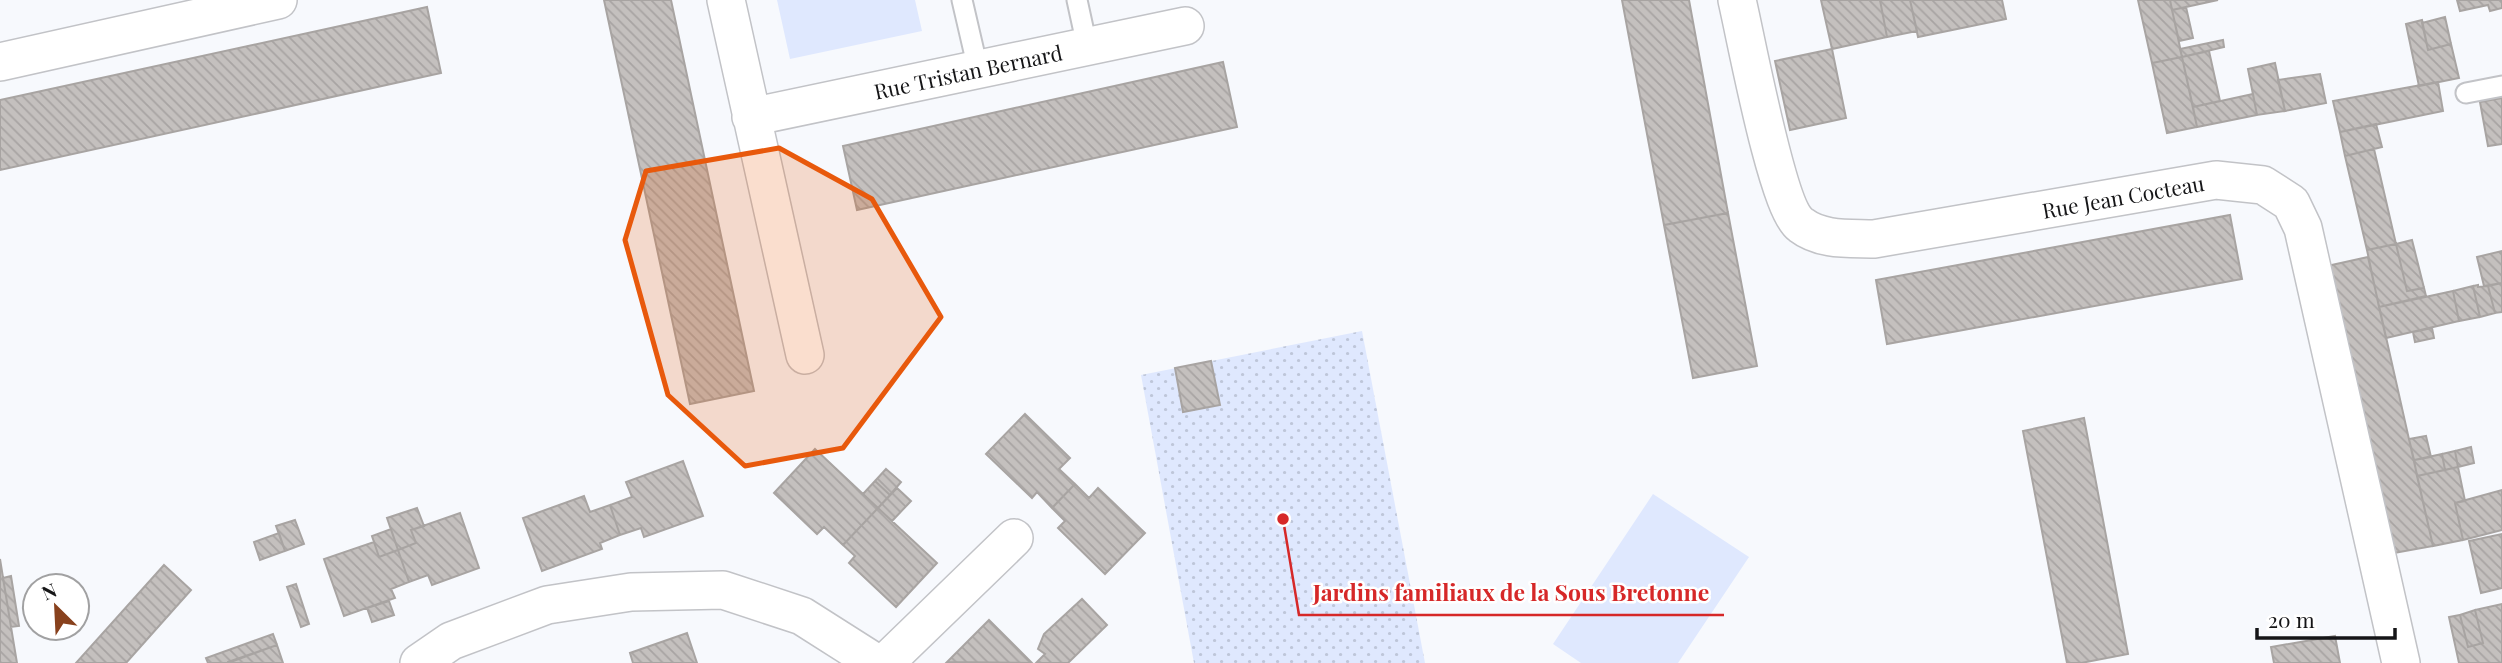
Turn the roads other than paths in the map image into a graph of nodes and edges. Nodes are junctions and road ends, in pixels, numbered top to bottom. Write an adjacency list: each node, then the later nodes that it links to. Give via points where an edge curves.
1 (278, 0): 8 (street)
2 (726, 0): 12 (street)
3 (962, 0): 9 (lane)
4 (1077, 0): 7 (lane)
5 (1737, 0): 18 (street, Rue Jean Cocteau, via 1788,208 1800,225 1828,237 1874,239 2216,180 2263,184 2291,204 2304,228)
6 (1185, 26): 7 (street, Rue Tristan Bernard)
7 (1087, 46): 9 (street, Rue Tristan Bernard)
8 (0, 62)
9 (978, 69): 12 (street, Rue Tristan Bernard)
10 (2502, 86): 11 (lane)
11 (2466, 93)
12 (751, 117): 13 (street)
13 (805, 355)
14 (1014, 538): 17 (street)
15 (419, 663): 16 (street, via 451,641 547,604 631,592 723,590 802,616)
16 (876, 663)
17 (885, 663)
18 (2402, 663)

